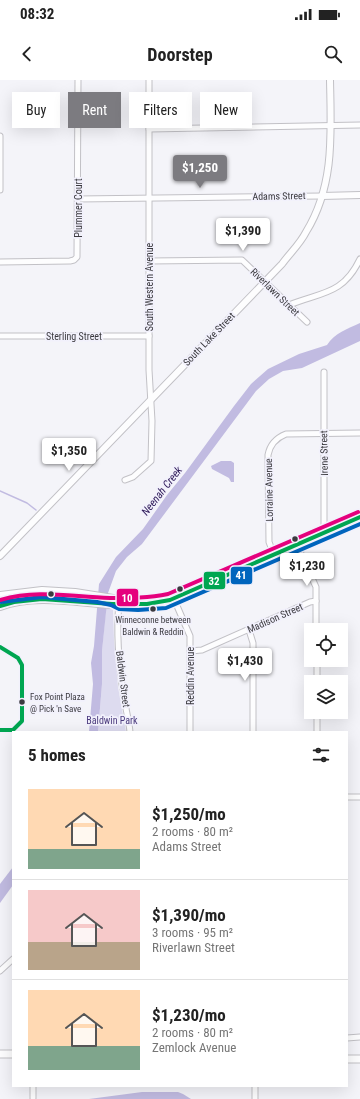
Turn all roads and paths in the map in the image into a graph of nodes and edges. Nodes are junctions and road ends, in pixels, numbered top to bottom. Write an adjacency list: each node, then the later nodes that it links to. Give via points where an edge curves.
1 (78, 80): 12 (street, Plummer Court)
2 (148, 80): 6 (street, South Western Avenue)
3 (330, 80): 5 (street, South Lake Street)
4 (360, 125): 5 (street)
5 (331, 126): 6 (street); 10 (street, South Lake Street, via 330,165)
6 (149, 129): 11 (street, South Western Avenue)
7 (0, 136): 8 (street)
8 (0, 190)
9 (360, 195): 10 (street, Adams Street)
10 (322, 196): 11 (street, Adams Street); 16 (street, South Lake Street, via 301,241)
11 (148, 198): 12 (street, Adams Street); 14 (street, South Western Avenue)
12 (78, 199): 15 (street, Plummer Court, via 76,259)
13 (360, 259): 17 (street, via 352,273 338,287)
14 (149, 261): 16 (street, Riverlawn Street, via 239,260); 20 (street, South Western Avenue)
15 (0, 262)
16 (265, 281): 17 (street, Riverlawn Street); 22 (street, South Lake Street)
17 (289, 305): 18 (street, Riverlawn Street)
18 (307, 322)
19 (0, 336): 20 (street, Sterling Street)
20 (149, 336): 22 (street, South Western Avenue)
21 (324, 372): 24 (street, Irene Street)
22 (150, 401): 25 (street, South Western Avenue, via 151,461); 30 (street, South Lake Street)
23 (360, 432): 24 (street, Lorraine Avenue)
24 (324, 433): 27 (street, Irene Street); 29 (street, Lorraine Avenue, via 286,434 277,438 269,450 270,542)
25 (126, 480)
26 (360, 517): 27 (main road)
27 (324, 533): 28 (main road)
28 (297, 545): 29 (main road); 34 (street, via 316,587)
29 (274, 555): 32 (main road)
30 (0, 556)
31 (0, 596): 33 (main road, via 42,591)
32 (174, 599): 35 (main road, via 156,604); 39 (street, Reddin Avenue, via 189,634)
33 (97, 600): 35 (main road); 36 (main road, via 15,601)
34 (316, 601): 37 (street); 38 (street, Madison Street)
35 (119, 603): 41 (street, Baldwin Street, via 118,648)
36 (0, 606)
37 (316, 623)
38 (249, 630): 39 (street, Madison Street, via 202,650); 43 (street, via 253,643)
39 (190, 651): 42 (street, Reddin Avenue)
40 (317, 719): 44 (street)
41 (130, 731)
42 (190, 731)
43 (253, 731)
44 (317, 731)
45 (348, 797): 46 (street)
46 (360, 797)
47 (12, 960): 48 (street)
48 (0, 971)
49 (360, 1037): 50 (street)
50 (348, 1038)
51 (0, 1054): 52 (main road)
52 (12, 1054)
53 (360, 1058): 54 (main road)
54 (348, 1059)
55 (33, 1087): 57 (street)
56 (255, 1087): 58 (street)
57 (33, 1098)
58 (255, 1099)

